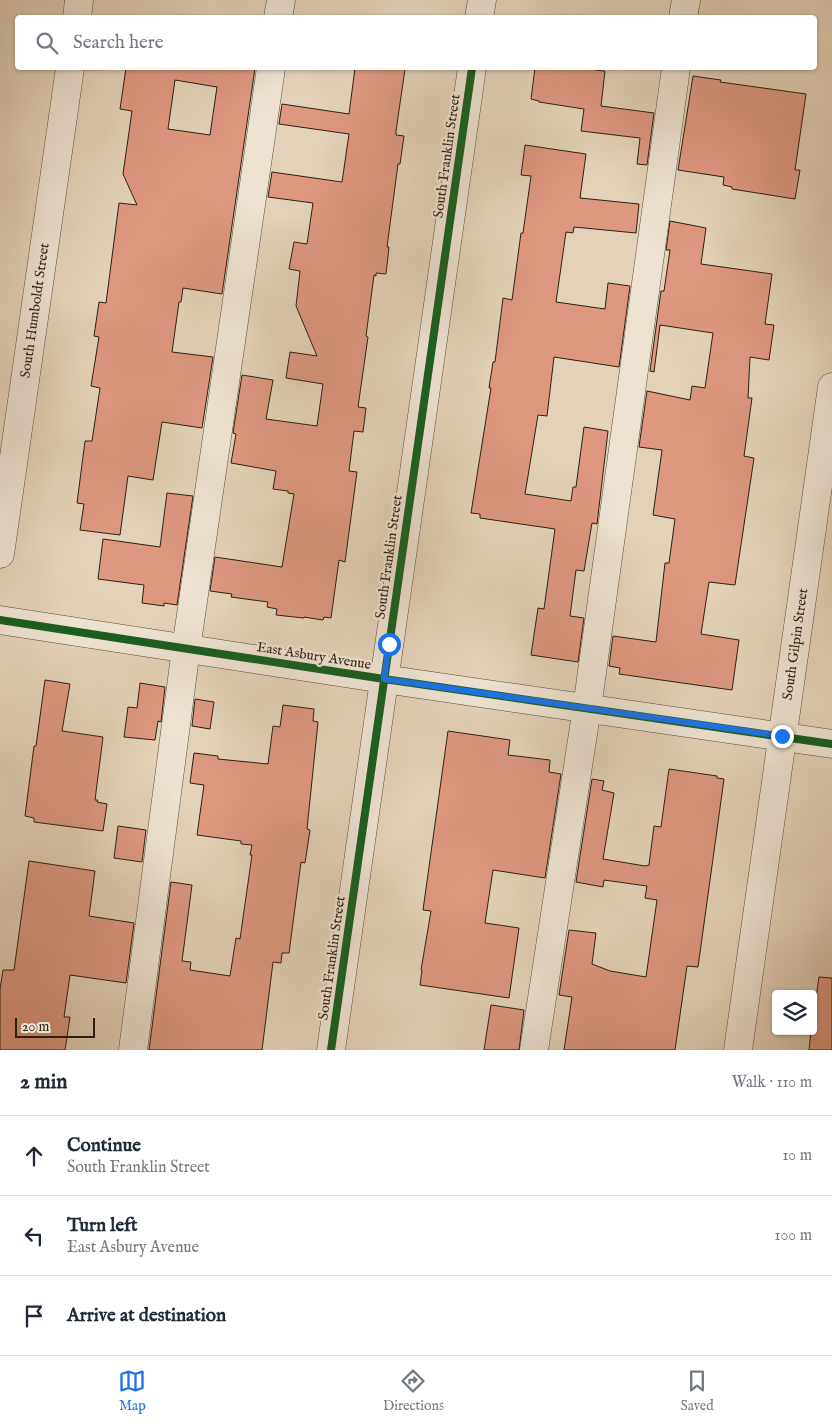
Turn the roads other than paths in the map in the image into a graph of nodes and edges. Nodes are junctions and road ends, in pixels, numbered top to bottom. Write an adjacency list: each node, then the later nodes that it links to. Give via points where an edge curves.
1 (79, 0): 5 (street)
2 (281, 0): 6 (street)
3 (482, 0): 7 (street)
4 (686, 0): 8 (street)
5 (77, 15)
6 (278, 15)
7 (480, 15)
8 (684, 15)
9 (70, 70): 14 (street, South Humboldt Street)
10 (271, 70): 16 (street)
11 (472, 70): 17 (street, South Franklin Street)
12 (676, 70): 18 (street)
13 (832, 387): 19 (street, South Gilpin Street)
14 (0, 554)
15 (0, 620): 16 (street, East Asbury Avenue)
16 (186, 649): 17 (street, East Asbury Avenue); 21 (street)
17 (384, 679): 18 (street, East Asbury Avenue); 22 (street, South Franklin Street)
18 (587, 708): 19 (street, East Asbury Avenue); 23 (street)
19 (782, 736): 20 (street, East Asbury Avenue); 24 (street, South Gilpin Street)
20 (832, 744)
21 (133, 1050)
22 (331, 1050)
23 (534, 1050)
24 (738, 1050)

